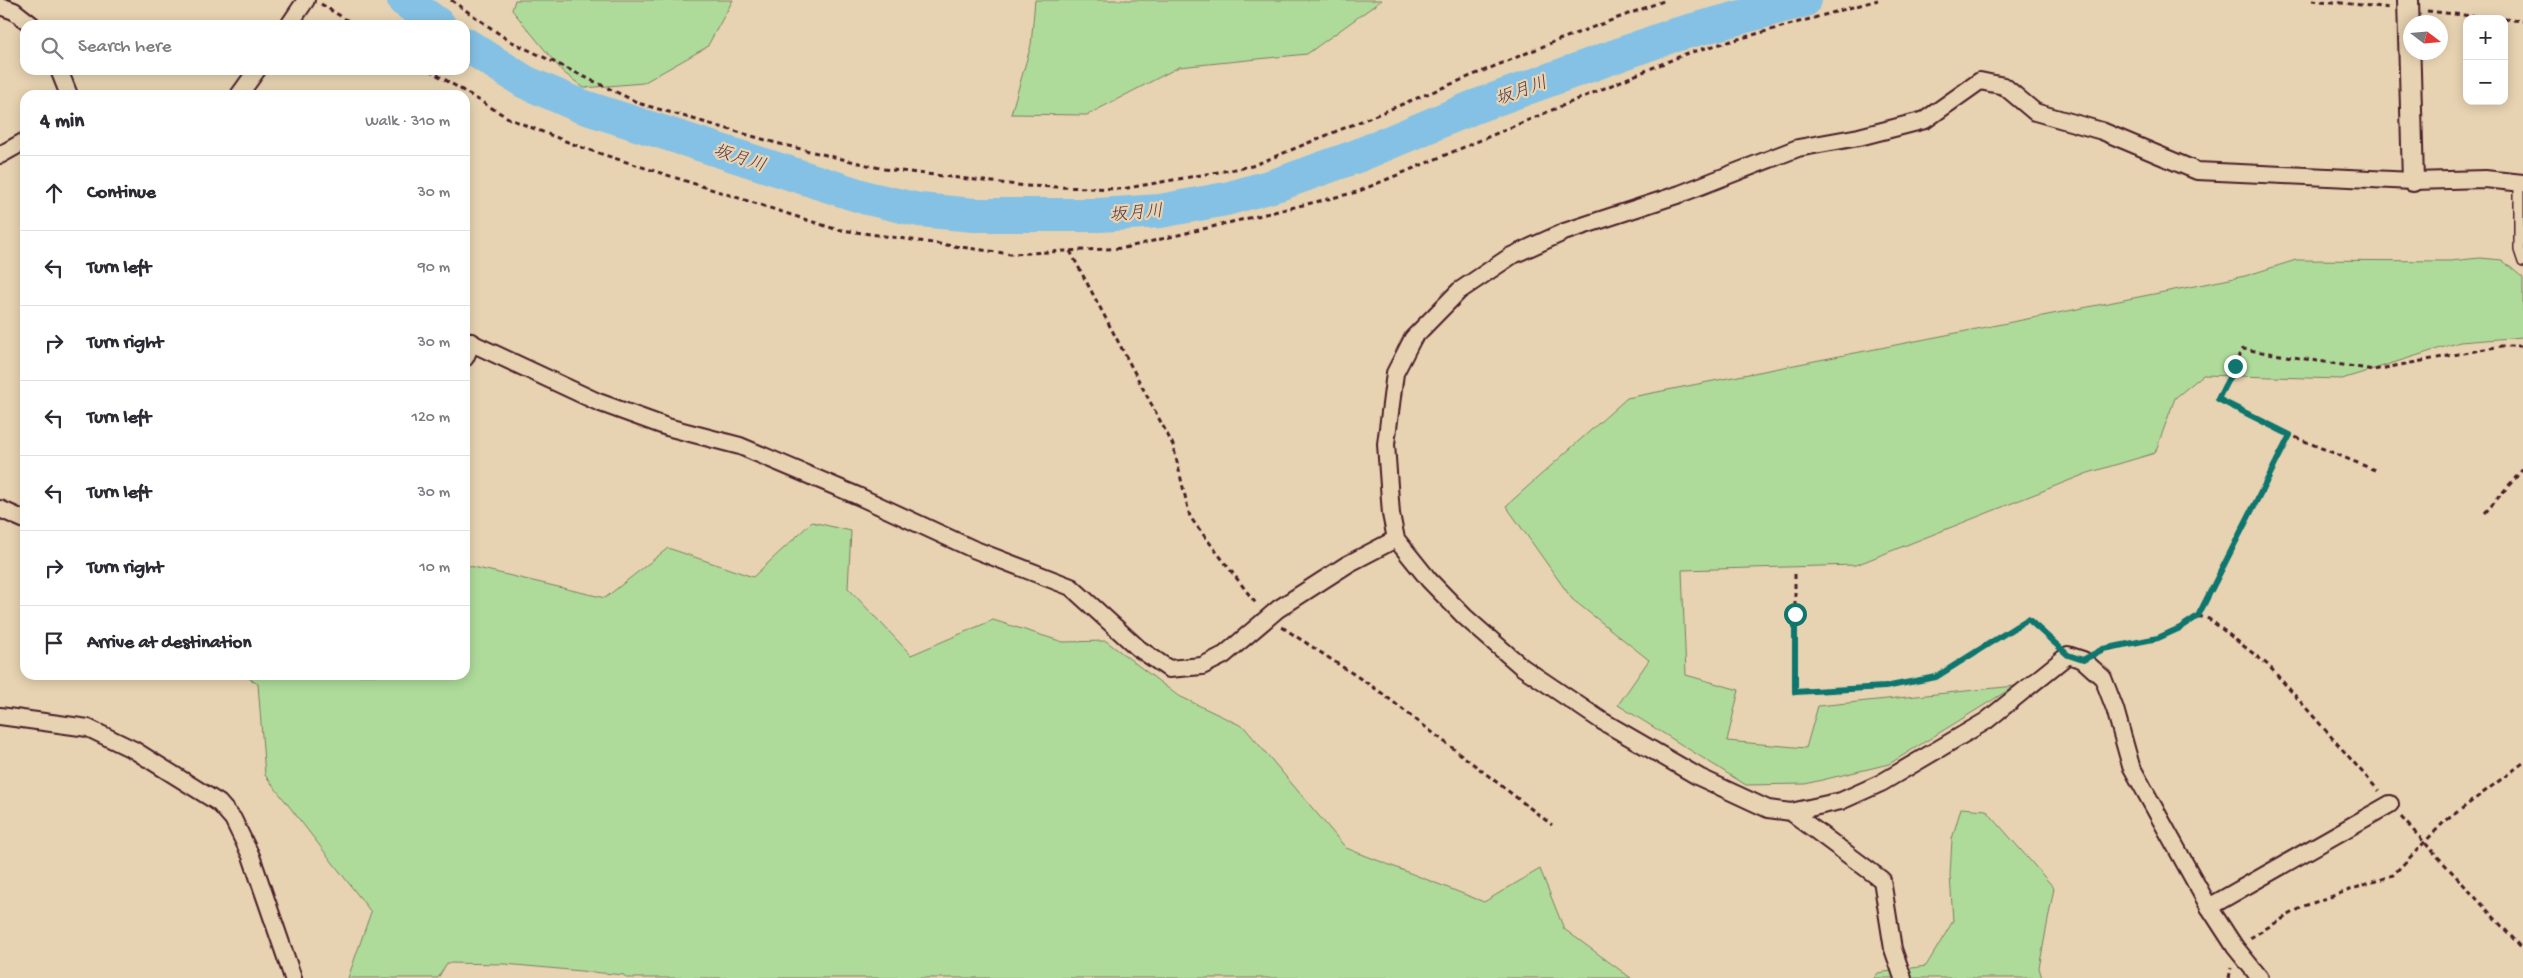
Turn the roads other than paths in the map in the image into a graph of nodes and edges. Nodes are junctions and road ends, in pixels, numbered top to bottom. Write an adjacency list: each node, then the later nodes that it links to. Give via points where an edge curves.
1 (306, 0): 5 (street)
2 (2408, 5): 12 (street)
3 (0, 6): 4 (street)
4 (26, 20)
5 (292, 20)
6 (61, 75): 8 (street)
7 (253, 75): 9 (street)
8 (67, 90)
9 (243, 90)
10 (20, 144): 11 (street)
11 (0, 155)
12 (2414, 181): 13 (street, via 2485,179); 18 (street, via 2197,171 2102,131 2035,112 2004,86 1980,81 1925,120 1798,148 1680,194 1564,232 1510,256 1459,291 1413,338 1394,373 1386,444)
13 (2521, 183): 14 (lane, via 2519,250)
14 (2523, 262)
15 (470, 341): 18 (street, via 598,402 667,427 740,446 973,549 1071,587 1138,648 1169,669 1202,666 1224,655 1268,618 1348,564)
16 (0, 509): 17 (street)
17 (20, 518)
18 (1396, 539): 21 (street, via 1459,611 1522,667 1602,720 1699,776 1768,809)
19 (0, 716): 23 (street, via 88,728 134,750 219,803 233,819 252,856)
20 (2390, 804): 22 (street)
21 (1791, 812): 22 (street, via 1841,801 1881,783 1986,722 2068,655 2083,660 2103,678 2131,766); 24 (street, via 1882,880 1893,949)
22 (2209, 907): 25 (street)
23 (293, 978)
24 (1903, 978)
25 (2260, 978)

